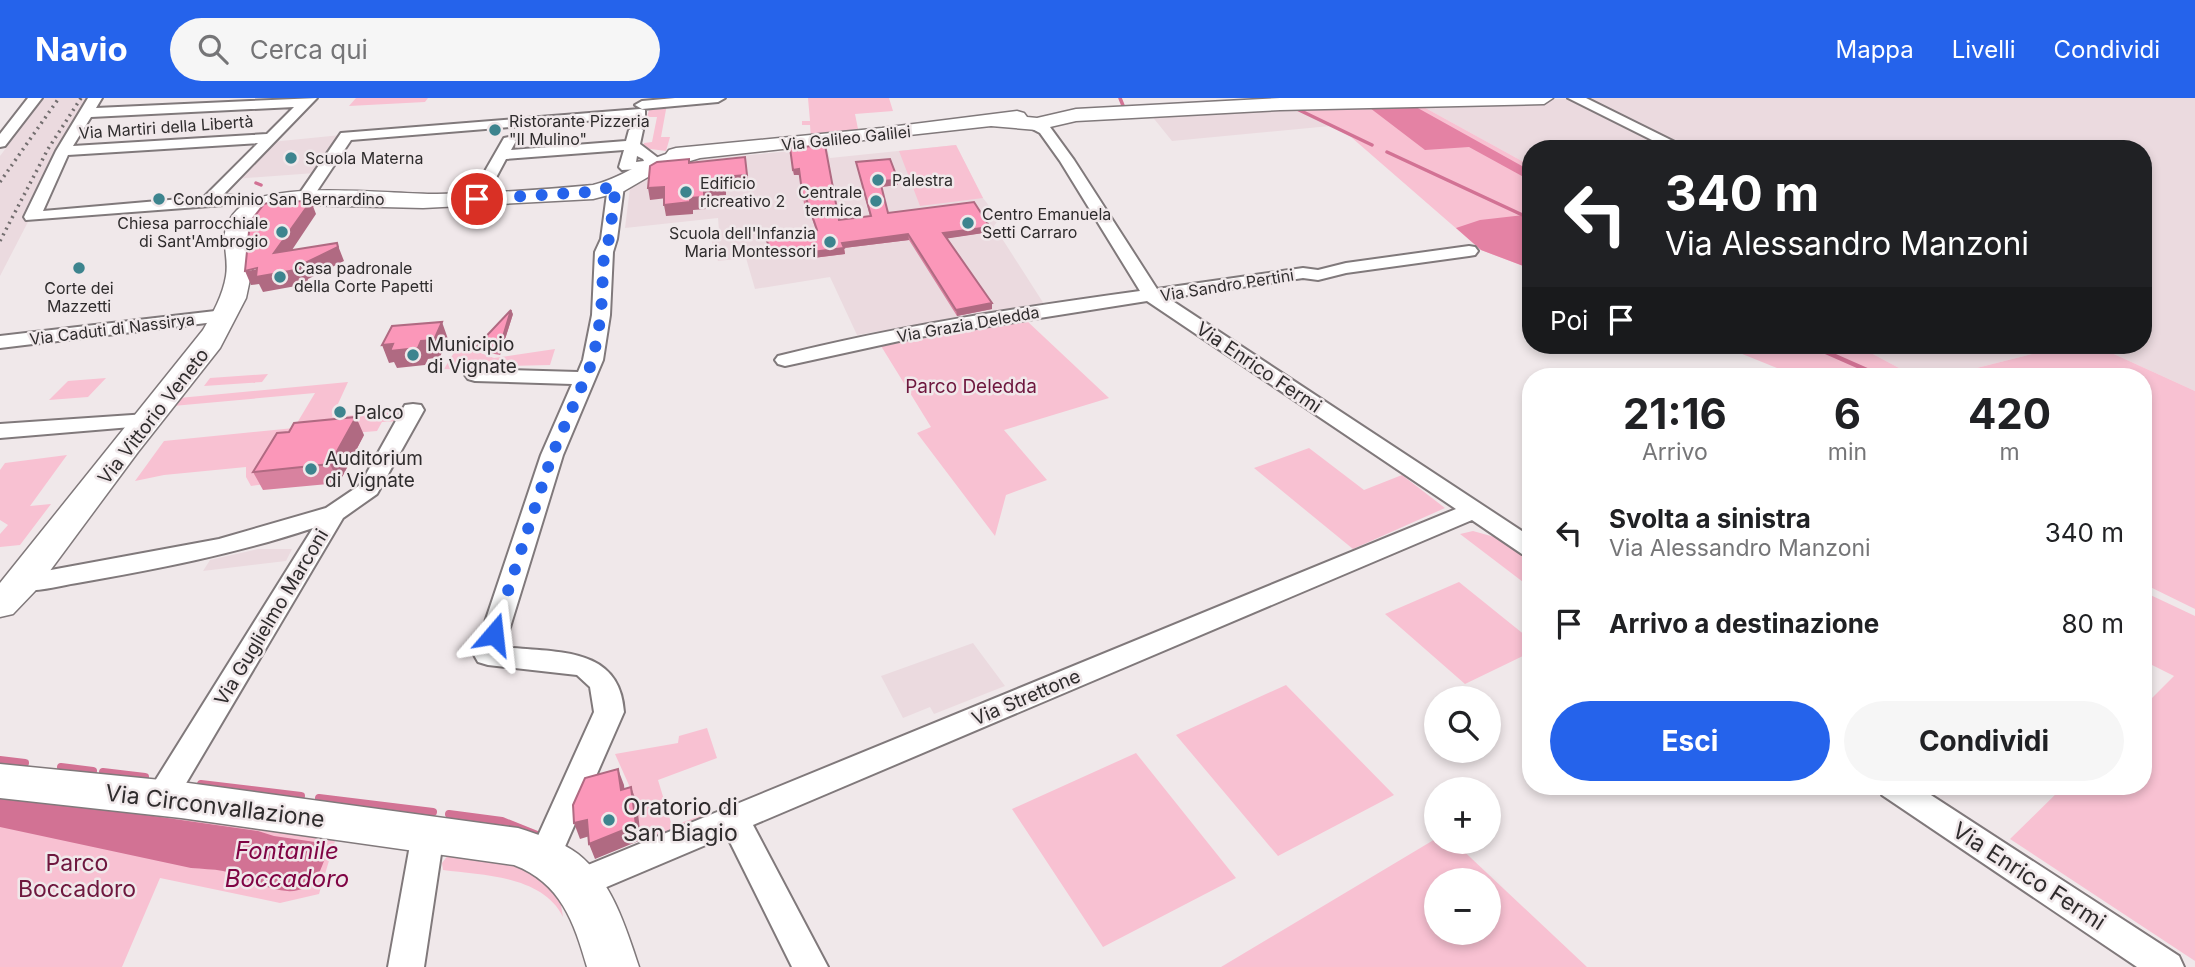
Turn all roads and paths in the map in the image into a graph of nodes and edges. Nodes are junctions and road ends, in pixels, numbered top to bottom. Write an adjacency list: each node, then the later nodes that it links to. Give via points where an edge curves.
1 (35, 98): 13 (street)
2 (95, 98): 8 (street)
3 (719, 98): 7 (street)
4 (1544, 98): 9 (street, Via Galileo Galilei)
5 (1575, 98): 12 (street)
6 (308, 100): 8 (street); 11 (street)
7 (641, 105): 10 (street); 16 (street)
8 (85, 113): 14 (street)
9 (1035, 116): 16 (street, Via Galileo Galilei); 23 (street, Via Enrico Fermi)
10 (520, 122): 15 (street); 19 (street, via 346,136)
11 (271, 138): 14 (street, Via Martiri della Libertà); 20 (street)
12 (1663, 140)
13 (0, 143)
14 (64, 152): 20 (street, via 32,215 38,218)
15 (502, 155): 16 (street); 18 (street)
16 (645, 156): 17 (street, Via Galileo Galilei)
17 (622, 177): 18 (street, Via Galileo Galilei, via 589,192); 28 (street, via 604,252 598,334)
18 (477, 199): 19 (street, Via Galileo Galilei)
19 (303, 200): 21 (street, Via Galileo Galilei)
20 (209, 201): 21 (street, via 245,199)
21 (257, 206): 24 (street, Via Vittorio Veneto, via 242,222 236,249 240,264)
22 (1469, 251): 23 (street, Via Sandro Pertini)
23 (1152, 296): 26 (street, Via Grazia Deledda, via 849,344); 32 (street, Via Enrico Fermi)
24 (224, 316): 25 (street, Via Caduti di Nassirya); 30 (street, Via Vittorio Veneto, via 205,350)
25 (0, 342)
26 (785, 360)
27 (475, 375): 28 (street)
28 (585, 378): 41 (street, via 552,455 488,655 584,666 596,674 609,695 609,712)
29 (413, 410): 33 (street, Via Guglielmo Marconi, via 369,489)
30 (147, 420): 31 (street); 35 (street, Via Vittorio Veneto)
31 (0, 431)
32 (1474, 510): 34 (street, Via Enrico Fermi); 39 (street, Via Strettone)
33 (334, 513): 35 (street, via 218,548); 38 (street, Via Guglielmo Marconi)
34 (1522, 542)
35 (11, 594)
36 (0, 781): 38 (street, Via Circonvallazione)
37 (1906, 795): 45 (street, Via Enrico Fermi)
38 (161, 798): 40 (street, Via Circonvallazione)
39 (734, 819): 41 (street, Via Strettone); 44 (street)
40 (428, 834): 41 (street, Via Circonvallazione, via 500,842); 42 (street)
41 (561, 871): 43 (street, via 597,913)
42 (406, 967)
43 (613, 967)
44 (810, 967)
45 (2166, 967)

